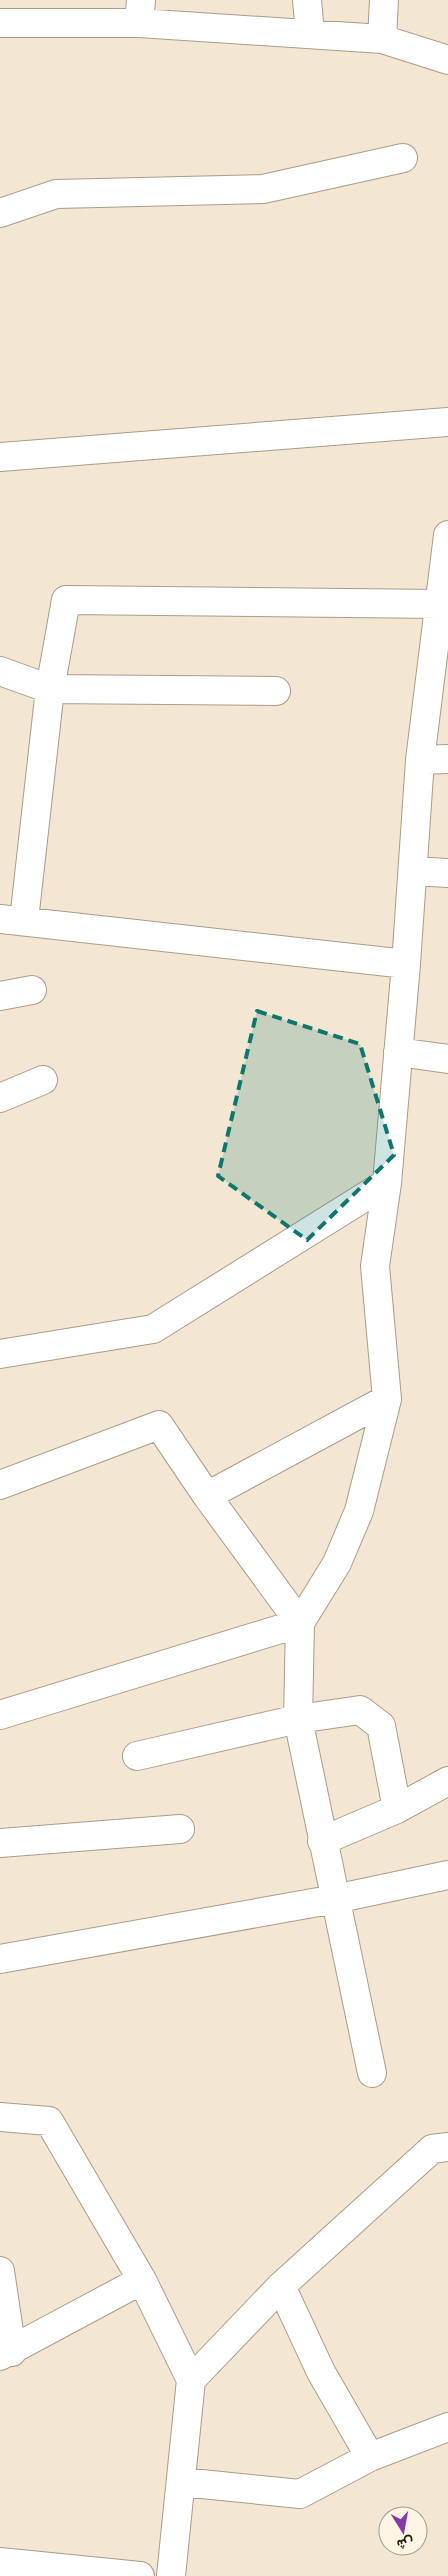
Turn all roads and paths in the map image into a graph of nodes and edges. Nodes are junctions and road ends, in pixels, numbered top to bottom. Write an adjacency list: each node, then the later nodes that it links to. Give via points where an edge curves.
1 (307, 0): 5 (street)
2 (384, 0): 6 (street)
3 (140, 11): 4 (street); 5 (street)
4 (0, 23)
5 (310, 33): 6 (street)
6 (382, 39): 7 (street)
7 (448, 60)
8 (403, 158): 9 (street, via 263,188 56,194)
9 (0, 213)
10 (448, 422): 11 (street)
11 (0, 457)
12 (448, 535): 13 (street)
13 (440, 604): 15 (street, via 66,600); 18 (street)
14 (0, 671): 15 (street)
15 (50, 689): 16 (street); 21 (street)
16 (276, 691)
17 (448, 759): 18 (street)
18 (420, 760): 19 (street)
19 (413, 871): 20 (street); 22 (street)
20 (448, 873)
21 (12, 919): 22 (street)
22 (406, 964): 25 (street)
23 (32, 990): 24 (street)
24 (0, 996)
25 (398, 1052): 26 (street); 29 (street)
26 (448, 1059)
27 (43, 1080): 28 (street)
28 (0, 1098)
29 (387, 1183): 30 (street, via 153,1329); 31 (street, via 376,1266)
30 (0, 1354)
31 (387, 1399): 33 (street); 34 (street, via 359,1511 337,1563)
32 (0, 1485): 33 (street, via 159,1425)
33 (207, 1496): 34 (street)
34 (300, 1623): 35 (street); 36 (street)
35 (0, 1715)
36 (298, 1719): 37 (street); 39 (street, via 360,1710 381,1726); 41 (street)
37 (137, 1756)
38 (448, 1781): 39 (street)
39 (397, 1809): 41 (street)
40 (180, 1828): 42 (street)
41 (322, 1841): 44 (street)
42 (0, 1843)
43 (448, 1875): 44 (street)
44 (335, 1899): 45 (street); 46 (street)
45 (0, 1959)
46 (372, 2073)
47 (0, 2117): 50 (street, via 49,2121)
48 (448, 2146): 51 (street, via 432,2149)
49 (0, 2271): 52 (street)
50 (142, 2280): 52 (street); 53 (street)
51 (281, 2286): 53 (street); 55 (street, via 321,2372)
52 (6, 2354)
53 (191, 2380): 56 (street)
54 (448, 2428): 55 (street)
55 (370, 2457): 56 (street, via 300,2494)
56 (182, 2482): 59 (street)
57 (0, 2562): 58 (street)
58 (140, 2576)
59 (171, 2576)

